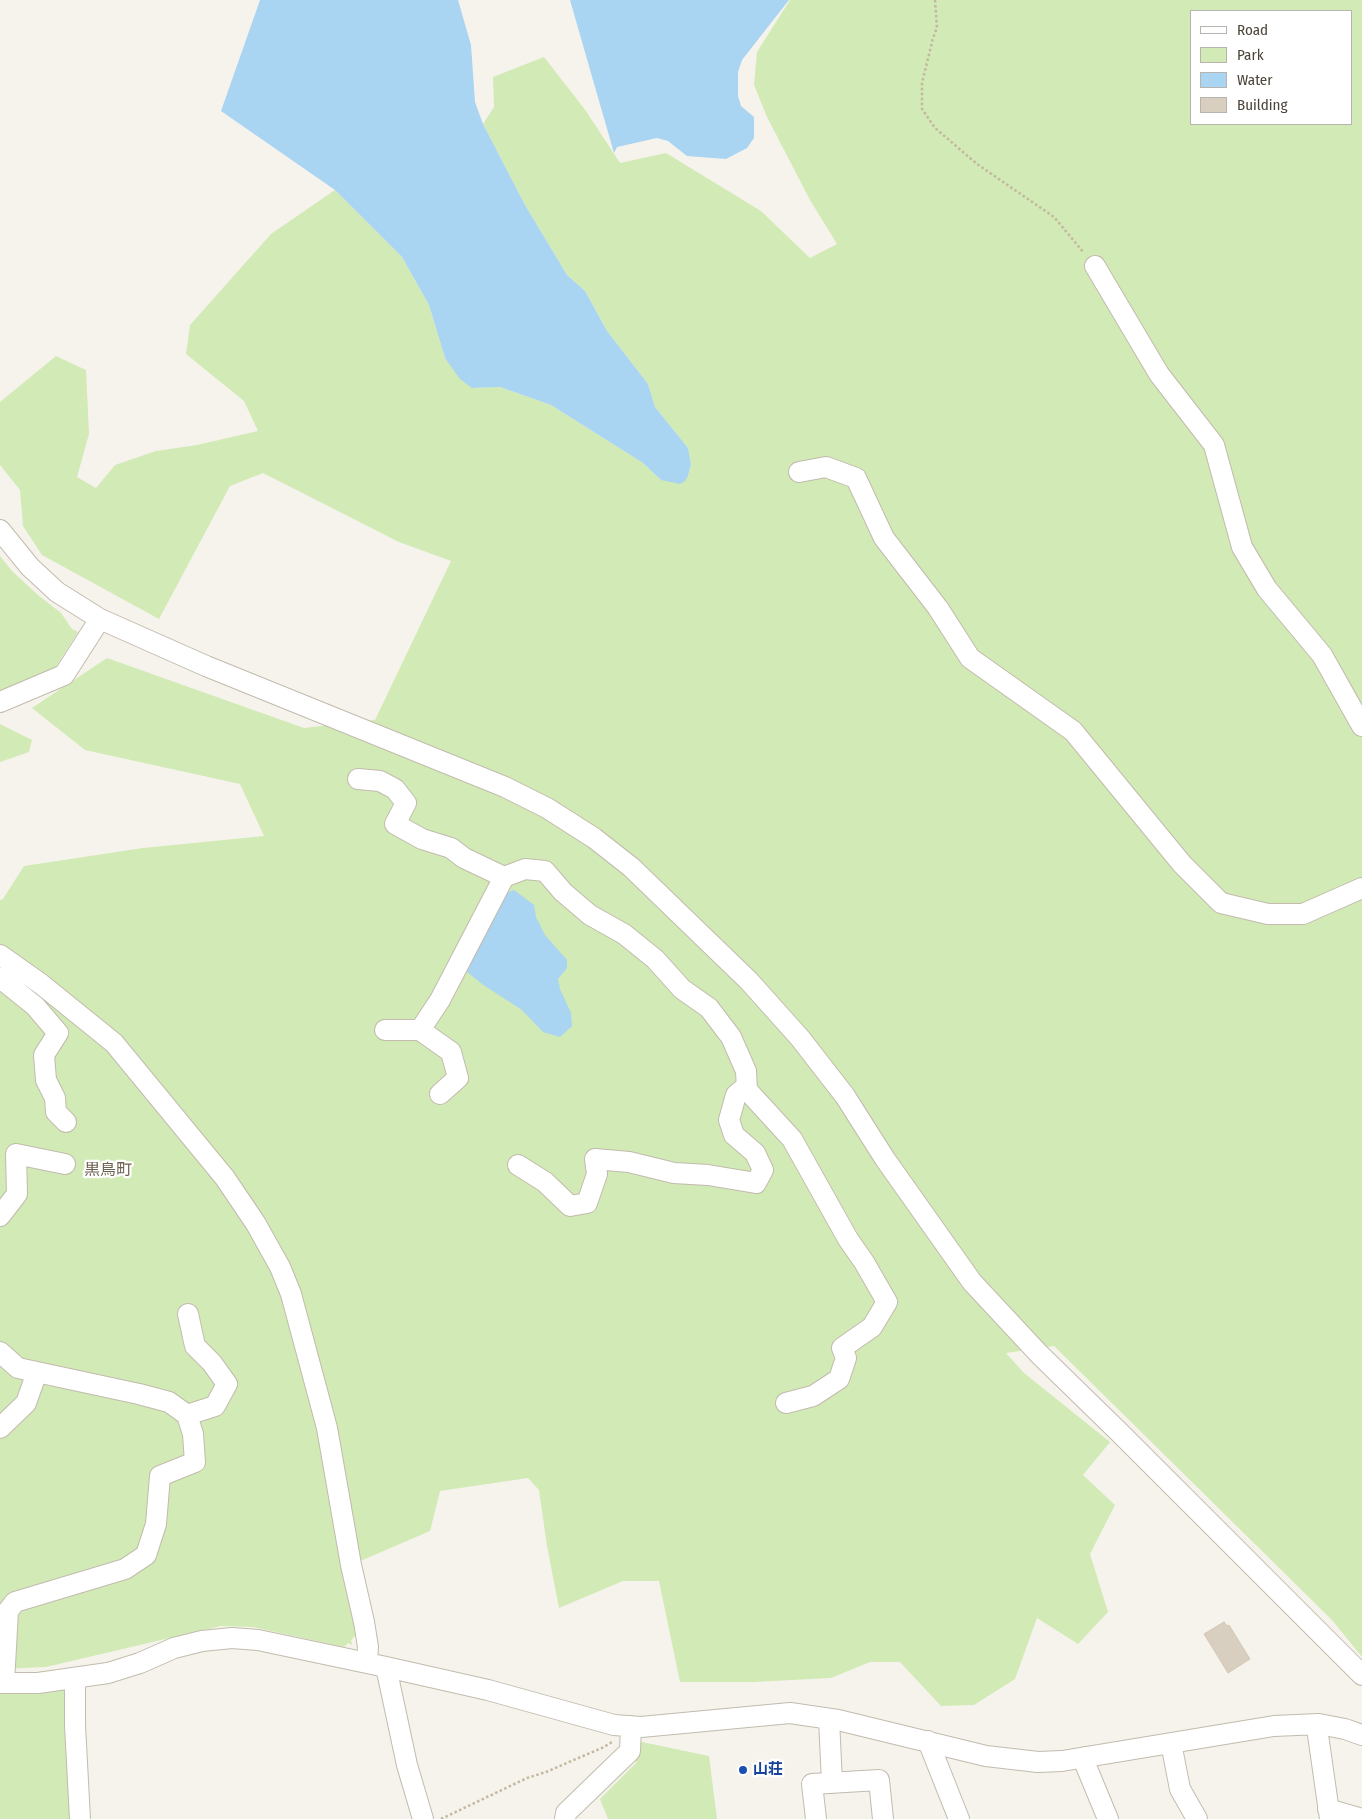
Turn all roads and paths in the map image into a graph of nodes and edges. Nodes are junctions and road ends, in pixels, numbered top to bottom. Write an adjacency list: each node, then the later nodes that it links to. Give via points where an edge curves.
1 (935, 0): 2 (path, via 937,28 922,83 922,109 935,128 978,164 1054,218)
2 (1095, 266): 7 (street, via 1159,374 1214,445 1242,547 1267,589 1322,655)
3 (799, 472): 10 (street, via 826,467 856,478 884,538 938,608 970,658 1073,731 1182,864 1221,904 1268,914 1303,914)
4 (0, 530): 5 (street, via 30,567 57,592)
5 (100, 619): 6 (street, via 64,675); 31 (street, via 206,666 505,787 547,808 631,867 749,981 800,1038 845,1096 972,1282 1039,1354)
6 (0, 702)
7 (1362, 726)
8 (358, 779): 9 (street, via 380,781 394,789 406,803 394,824 422,839 451,848)
9 (504, 878): 14 (street, via 440,1000); 25 (street, via 525,869 545,871 563,892 590,914 624,934 655,959 682,989 709,1008 731,1037 746,1071 747,1090 792,1139 887,1302 872,1327 842,1348 846,1358 839,1379 813,1396)
10 (1362, 888)
11 (0, 955): 29 (street, via 114,1043 225,1178 280,1267 291,1294 327,1428 364,1622)
12 (0, 978): 17 (street, via 36,1006 58,1033 44,1056 46,1080 56,1098 56,1112)
13 (384, 1030): 14 (street)
14 (420, 1030): 16 (street, via 451,1052 458,1078)
15 (742, 1090): 20 (street, via 736,1095 729,1120 734,1135 755,1153 763,1170 756,1183 595,1159 597,1174 588,1203 570,1206 545,1182)
16 (440, 1094)
17 (66, 1122)
18 (8, 1152): 19 (street); 21 (street, via 17,1194)
19 (66, 1164)
20 (518, 1165)
21 (0, 1216)
22 (188, 1314): 26 (street, via 195,1346 227,1384 215,1406)
23 (0, 1352): 24 (street, via 18,1368)
24 (37, 1372): 26 (street, via 169,1402); 27 (street, via 26,1403)
25 (786, 1403)
26 (187, 1415): 28 (street, via 193,1434 195,1462 160,1476 156,1524 146,1554 125,1569 15,1602)
27 (0, 1428)
28 (4, 1610): 33 (street)
29 (367, 1662): 30 (street); 32 (street, via 258,1640 232,1638 174,1648 108,1673)
30 (386, 1667): 36 (street, via 488,1690 614,1725); 46 (street, via 407,1765)
31 (1362, 1675)
32 (75, 1678): 33 (street); 45 (street)
33 (2, 1683)
34 (830, 1719): 36 (street, via 790,1713); 38 (street); 42 (street)
35 (1319, 1724): 37 (street); 40 (street, via 1274,1726); 44 (street)
36 (631, 1726): 43 (street, via 630,1751)
37 (1362, 1736)
38 (928, 1741): 41 (street, via 986,1756 1038,1762); 50 (street)
39 (612, 1742): 47 (path)
40 (1171, 1743): 41 (street); 52 (street, via 1180,1789)
41 (1085, 1757): 51 (street)
42 (832, 1783): 48 (street, via 812,1784); 49 (street, via 879,1780)
43 (567, 1806)
44 (1329, 1814): 53 (street)
45 (80, 1819)
46 (423, 1819)
47 (441, 1819)
48 (816, 1819)
49 (883, 1819)
50 (958, 1819)
51 (1108, 1819)
52 (1197, 1819)
53 (1362, 1819)

